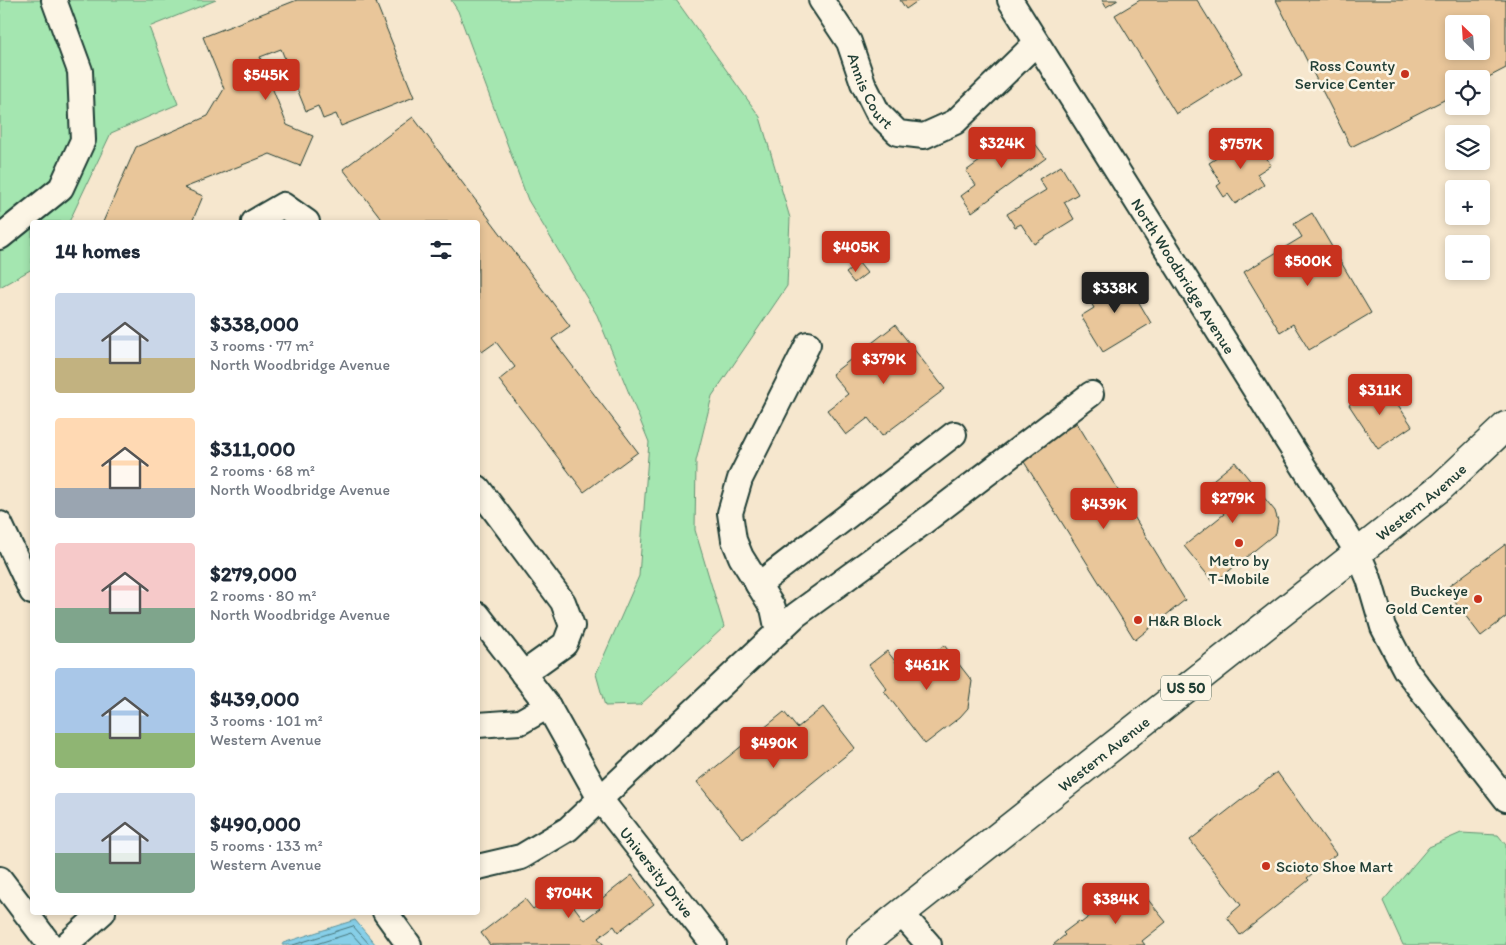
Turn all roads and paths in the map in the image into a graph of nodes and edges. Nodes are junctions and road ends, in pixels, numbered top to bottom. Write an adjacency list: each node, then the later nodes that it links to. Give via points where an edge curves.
1 (54, 0): 7 (street, via 80,71 83,140 60,188)
2 (821, 0): 4 (street, Annis Court, via 849,42 863,83 878,113 898,133 924,136 956,122)
3 (1010, 0): 4 (street, North Woodbridge Avenue)
4 (1036, 43): 14 (street, North Woodbridge Avenue)
5 (257, 220): 6 (street, via 283,205)
6 (304, 220)
7 (0, 237)
8 (808, 344): 15 (street, via 740,480 730,512 734,540)
9 (1090, 394): 18 (street, via 796,615)
10 (1506, 426): 14 (main road, Western Avenue / US 50, via 1441,487)
11 (954, 434): 15 (street)
12 (480, 491): 19 (street, via 562,602 572,626 565,644)
13 (0, 524): 16 (street)
14 (1358, 553): 23 (street, North Woodbridge Avenue, via 1383,627 1405,669); 26 (main road, Western Avenue / US 50)
15 (758, 585): 18 (street, via 773,608)
16 (30, 588)
17 (480, 618): 19 (street, University Drive)
18 (778, 632): 22 (street)
19 (523, 674): 20 (street, University Drive)
20 (548, 706): 21 (street, via 520,722); 22 (street, University Drive)
21 (480, 725)
22 (600, 799): 24 (street, via 568,829 521,857); 32 (street, University Drive)
23 (1506, 799)
24 (480, 866)
25 (0, 880): 29 (street)
26 (901, 912): 33 (main road, Western Avenue / US 50); 34 (street)
27 (100, 915): 30 (street)
28 (387, 915): 31 (street)
29 (50, 945)
30 (66, 945)
31 (410, 945)
32 (714, 945)
33 (861, 945)
34 (929, 945)

